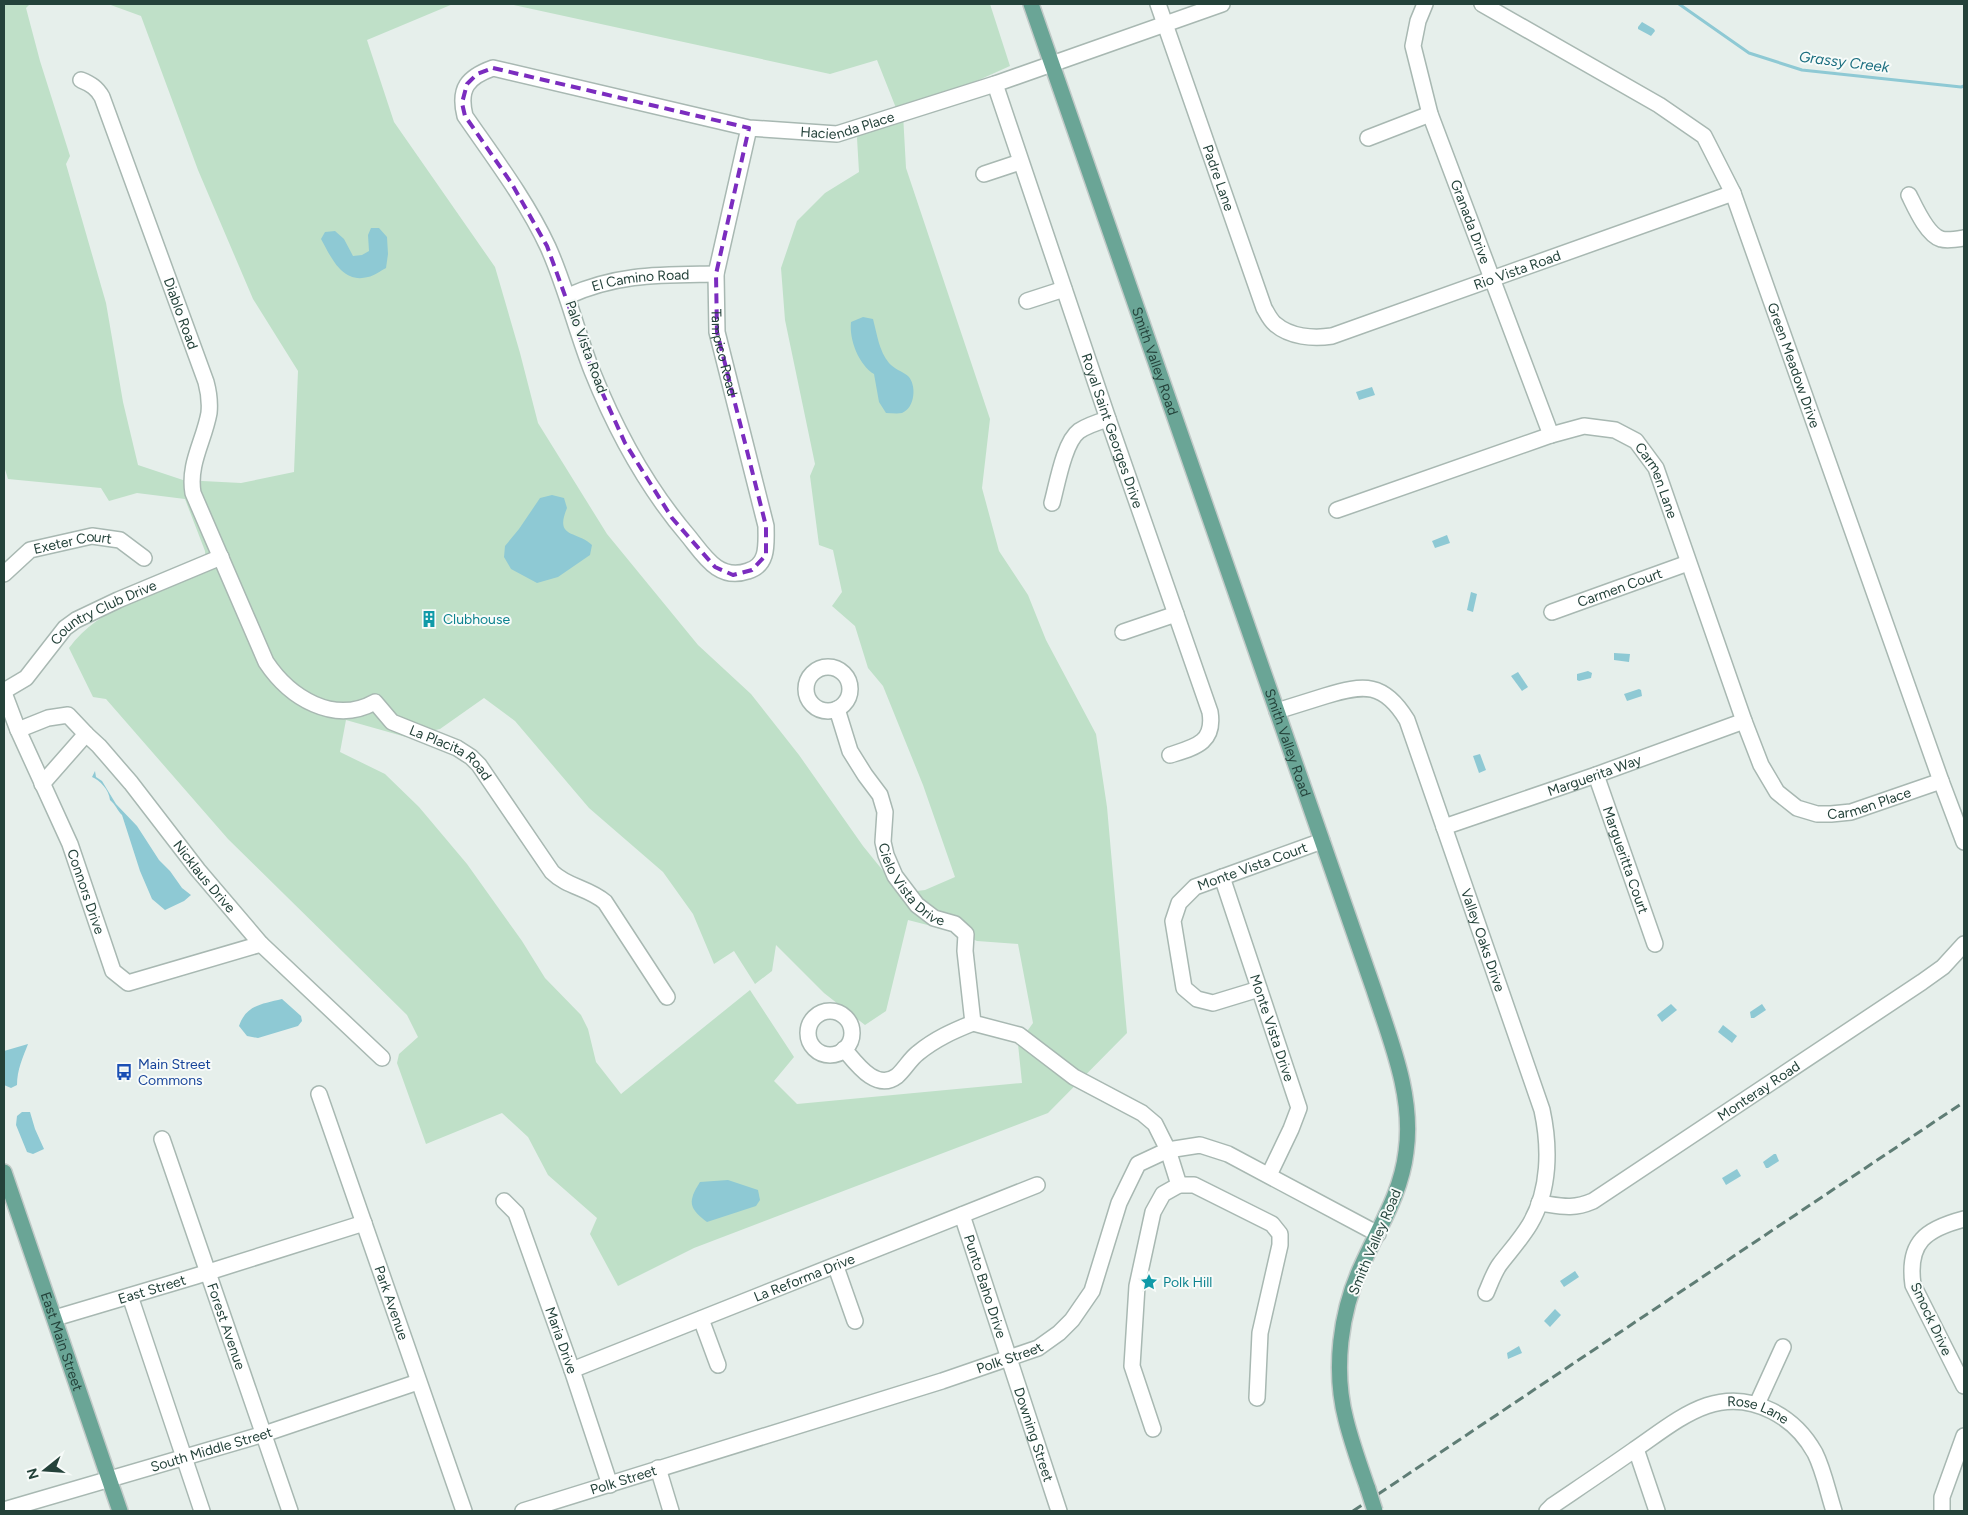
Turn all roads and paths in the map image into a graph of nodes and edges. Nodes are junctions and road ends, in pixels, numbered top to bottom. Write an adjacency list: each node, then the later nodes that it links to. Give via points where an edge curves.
1 (1031, 4): 7 (main road, Smith Valley Road)
2 (1158, 4): 6 (street, Padre Lane)
3 (1222, 4): 6 (street, Hacienda Place)
4 (1425, 4): 11 (street, Granada Drive, via 1413,46)
5 (1482, 4): 16 (street, Green Meadow Drive, via 1659,105 1704,136)
6 (1165, 25): 7 (street, Hacienda Place); 24 (street, Padre Lane, via 1264,308 1274,324)
7 (1051, 64): 10 (street, Hacienda Place); 39 (main road, Smith Valley Road)
8 (81, 80): 29 (street, Diablo Road, via 90,83 102,97 206,382 210,404 191,476 193,493)
9 (467, 84): 12 (street, Hacienda Place, via 477,74 493,68); 22 (street, Palo Vista Road, via 462,103 465,116 512,184 547,246)
10 (995, 84): 12 (street, Hacienda Place, via 837,134); 14 (street, Royal Saint Georges Drive)
11 (1430, 114): 13 (street); 20 (street, Granada Drive)
12 (750, 128): 19 (street, Tampico Road)
13 (1368, 138)
14 (1020, 162): 15 (street); 21 (street, Royal Saint Georges Drive)
15 (984, 174)
16 (1733, 193): 20 (street, Rio Vista Road); 45 (street, Green Meadow Drive)
17 (1909, 195): 18 (street, via 1922,222 1935,235 1941,239)
18 (1964, 238)
19 (716, 274): 22 (street, El Camino Road, via 638,276 591,286); 32 (street, Tampico Road, via 717,332 766,526 766,554)
20 (1493, 277): 24 (street, Rio Vista Road, via 1332,336 1311,338); 26 (street, Granada Drive)
21 (1064, 289): 23 (street); 25 (street, Royal Saint Georges Drive)
22 (568, 296): 32 (street, Palo Vista Road, via 592,370 624,443 672,518 715,567 732,575)
23 (1027, 301)
24 (1298, 335)
25 (1108, 419): 27 (street, via 1077,432 1064,460); 35 (street, Royal Saint Georges Drive)
26 (1551, 435): 28 (street, Carmen Lane); 31 (street, Carmen Lane, via 1584,426 1615,430 1636,441 1656,468)
27 (1052, 503)
28 (1337, 510)
29 (221, 557): 37 (street, Country Club Drive, via 76,620 65,628 26,678); 56 (street, La Placita Road, via 260,649 284,685 306,700 334,710 357,710 375,702 392,722 471,757 552,872 566,883 588,890 605,902)
30 (144, 558): 33 (street, Exeter Court, via 120,540 92,536 30,550)
31 (1688, 563): 34 (street, Carmen Court); 40 (street, Carmen Lane)
32 (752, 570)
33 (4, 574)
34 (1552, 612)
35 (1176, 614): 36 (street); 43 (street, Royal Saint Georges Drive, via 1212,722 1210,733 1203,742)
36 (1123, 632)
37 (4, 692): 41 (street, Connors Drive)
38 (837, 709): 57 (street, Cielo Vista Drive, via 850,751 880,795 885,812 883,842 895,876 917,906 934,918 956,924 966,934)
39 (1277, 711): 48 (street, Valley Oaks Drive, via 1359,687 1382,693 1393,700 1407,720); 49 (main road, Smith Valley Road)
40 (1744, 721): 44 (street, Marguerita Way); 47 (street, Carmen Lane, via 1767,778 1777,792)
41 (18, 730): 42 (street, Nicklaus Drive, via 48,718 68,716); 46 (street, Connors Drive)
42 (86, 734): 46 (street); 52 (street, Nicklaus Drive, via 125,776)
43 (1170, 755)
44 (1596, 775): 48 (street, Marguerita Way); 53 (street, Margueritta Court)
45 (1941, 781): 47 (street, Carmen Place, via 1852,812 1816,814); 50 (street, Green Meadow Drive)
46 (45, 790): 52 (street, Connors Drive, via 70,844 113,971 128,983)
47 (1797, 808)
48 (1444, 827): 68 (street, Valley Oaks Drive, via 1542,1110 1546,1127 1547,1168)
49 (1322, 841): 51 (street, Monte Vista Court); 72 (main road, Smith Valley Road, via 1391,1039 1405,1096 1408,1130 1403,1170 1394,1201)
50 (1964, 842)
51 (1222, 877): 55 (street, Monte Vista Drive); 55 (street, Monte Vista Court, via 1195,887 1179,902 1173,921 1184,988 1198,999 1213,1003)
52 (261, 944): 59 (street, Nicklaus Drive)
53 (1655, 944)
54 (1964, 944): 68 (street, Monteray Road, via 1943,967 1922,982 1593,1201 1568,1208)
55 (1259, 989): 64 (street, Monte Vista Drive, via 1299,1108)
56 (668, 997)
57 (973, 1023): 58 (street, via 916,1054 895,1077 886,1080 877,1080 864,1071); 62 (street, via 1019,1035 1074,1077 1142,1112 1155,1124)
58 (844, 1049)
59 (382, 1058)
60 (319, 1094): 71 (street, Park Avenue)
61 (162, 1139): 74 (street, Forest Avenue)
62 (1168, 1150): 64 (street, Polk Street, via 1200,1146 1228,1154); 66 (street); 81 (street, Polk Street, via 1138,1164 1119,1203 1092,1290 1072,1320 1038,1348)
63 (4, 1172): 77 (main road, East Main Street)
64 (1269, 1175): 72 (street, Polk Street)
65 (1037, 1185): 69 (street, La Reforma Drive)
66 (1179, 1186): 86 (street, via 1194,1185 1259,1216 1280,1234 1260,1333); 88 (street, via 1163,1194 1153,1212 1137,1286 1132,1366)
67 (504, 1200): 83 (street, Maria Drive, via 516,1213)
68 (1539, 1203): 75 (street, Valley Oaks Drive, via 1530,1223 1498,1266)
69 (962, 1215): 73 (street, La Reforma Drive); 81 (street, Punto Baho Drive)
70 (1964, 1219): 85 (street, Smock Drive, via 1943,1224 1922,1238 1916,1247 1911,1271 1913,1285)
71 (364, 1223): 74 (street, East Street); 84 (street, Park Avenue)
72 (1378, 1234): 105 (main road, Smith Valley Road, bridge, via 1355,1283 1340,1349 1341,1393 1346,1419)
73 (836, 1266): 78 (street, La Reforma Drive); 79 (street)
74 (207, 1273): 76 (street, East Street); 89 (street, Forest Avenue)
75 (1486, 1292)
76 (130, 1296): 77 (street, East Street); 92 (street)
77 (55, 1318): 94 (main road, East Main Street)
78 (701, 1319): 82 (street); 83 (street, La Reforma Drive)
79 (855, 1321)
80 (1783, 1347): 87 (street)
81 (1010, 1358): 93 (street, Polk Street); 104 (street, Downing Street)
82 (718, 1365)
83 (572, 1370): 95 (street, Maria Drive)
84 (418, 1382): 89 (street, South Middle Street); 101 (street, Park Avenue)
85 (1964, 1386)
86 (1257, 1398)
87 (1757, 1404): 91 (street, Rose Lane, via 1729,1401 1695,1410); 108 (street, Rose Lane, via 1793,1425 1806,1440 1816,1454)
88 (1153, 1429)
89 (264, 1434): 92 (street, South Middle Street); 100 (street, Forest Avenue)
90 (1964, 1436): 109 (street, via 1942,1497)
91 (1636, 1449): 106 (street, Rose Lane); 107 (street)
92 (184, 1457): 94 (street, South Middle Street); 99 (street)
93 (658, 1468): 95 (street, Polk Street); 103 (street)
94 (108, 1479): 97 (street, South Middle Street); 98 (main road, East Main Street)
95 (610, 1485): 96 (street, Polk Street)
96 (555, 1506): 102 (street, Polk Street)
97 (4, 1510)
98 (120, 1511)
99 (202, 1511)
100 (290, 1511)
101 (464, 1511)
102 (523, 1511)
103 (671, 1511)
104 (1059, 1511)
105 (1375, 1511)
106 (1547, 1511)
107 (1657, 1511)
108 (1834, 1511)
109 (1942, 1511)

